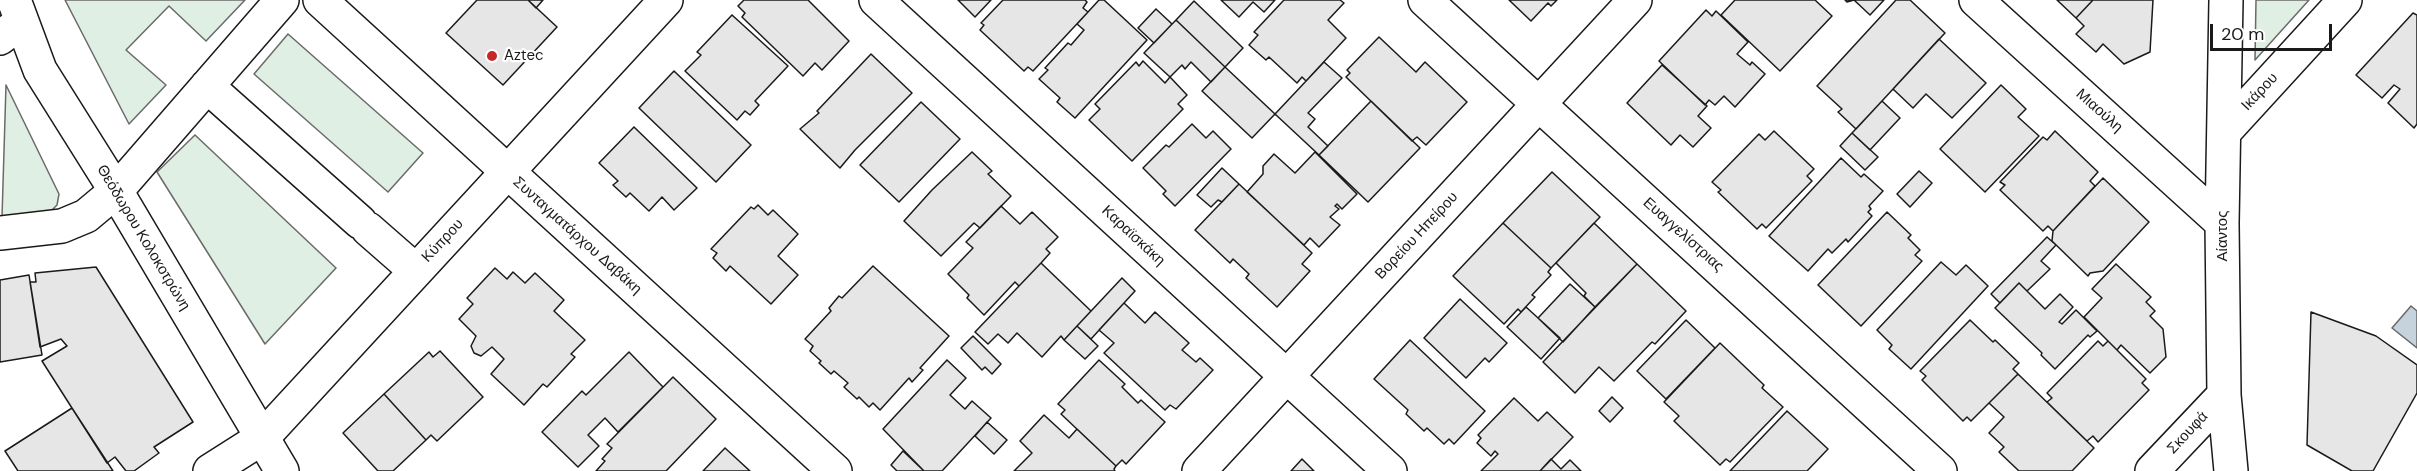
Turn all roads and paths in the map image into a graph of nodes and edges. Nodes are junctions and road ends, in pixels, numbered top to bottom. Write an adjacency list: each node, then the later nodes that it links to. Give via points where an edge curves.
1 (282, 0): 11 (street)
2 (320, 0): 14 (street, Συνταγματάρχου Δαβάκη)
3 (666, 0): 14 (street, Κύπρου)
4 (876, 0): 19 (street, Καραϊσκάκη)
5 (1425, 0): 12 (street, Ευαγγελίστριας)
6 (1635, 0): 12 (street, Βορείου Ηπείρου)
7 (1976, 0): 16 (street, Μιαούλη)
8 (2226, 0): 13 (street, Αίαντος)
9 (2345, 0): 13 (street, Ικάρου)
10 (12, 20): 15 (street, Θεόδωρου Κολοκοτρώνη)
11 (207, 86): 15 (street); 18 (street)
12 (1539, 104): 19 (street, Βορείου Ηπείρου); 27 (street, Ευαγγελίστριας)
13 (2224, 130): 16 (street, Αίαντος)
14 (508, 172): 18 (street, Κύπρου); 24 (street, Συνταγματάρχου Δαβάκη)
15 (116, 191): 17 (street, via 86,216 62,226); 21 (street, Θεόδωρου Κολοκοτρώνη)
16 (2222, 223): 20 (street, Αίαντος)
17 (0, 233)
18 (416, 271): 21 (street, Κύπρου)
19 (1287, 376): 25 (street, Βορείου Ηπείρου); 26 (street, Καραϊσκάκη)
20 (2224, 395): 28 (street, Σκουφά); 29 (street, Αίαντος)
21 (262, 438): 22 (street, Κύπρου); 23 (street, Θεόδωρου Κολοκοτρώνη)
22 (210, 471)
23 (282, 471)
24 (835, 471)
25 (1199, 471)
26 (1390, 471)
27 (1941, 471)
28 (2152, 471)
29 (2231, 471)

